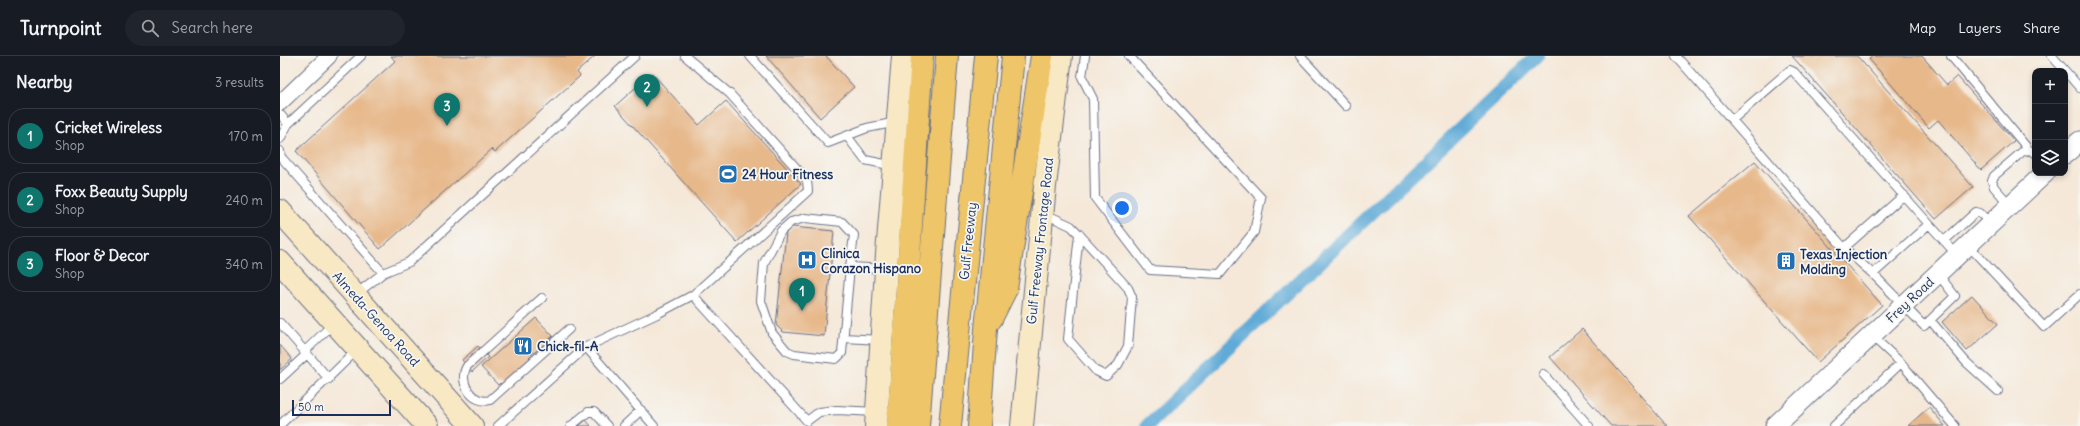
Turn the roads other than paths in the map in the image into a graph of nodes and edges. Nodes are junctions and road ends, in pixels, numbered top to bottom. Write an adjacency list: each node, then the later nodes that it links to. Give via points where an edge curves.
1 (329, 56): 20 (street)
2 (361, 56): 25 (lane)
3 (634, 56): 47 (lane, via 409,262)
4 (685, 56): 52 (lane, via 730,94 807,180 808,185 808,191)
5 (750, 56): 26 (lane, via 828,144)
6 (903, 56): 24 (main road)
7 (922, 56): 82 (highway)
8 (948, 56): 83 (highway)
9 (986, 56): 84 (highway, Gulf Freeway)
10 (1013, 56): 59 (highway, Gulf Freeway)
11 (1042, 56): 59 (highway, via 1006,290)
12 (1061, 56): 37 (main road, Gulf Freeway Frontage Road)
13 (1085, 56): 14 (lane, via 1082,77 1093,99 1095,198 1150,270 1220,274 1254,232 1261,198)
14 (1129, 56)
15 (1300, 56): 21 (lane)
16 (1676, 56): 23 (lane)
17 (1951, 56): 30 (lane)
18 (2052, 56): 19 (lane)
19 (2080, 88)
20 (280, 103)
21 (1346, 106)
22 (280, 114): 25 (lane)
23 (1732, 120): 34 (lane, via 1790,70); 42 (lane)
24 (898, 122): 26 (lane, via 867,128); 32 (main road)
25 (288, 124): 27 (lane)
26 (847, 136): 32 (lane, via 865,160)
27 (280, 139)
28 (2080, 141): 31 (street)
29 (280, 151): 47 (lane, via 281,158)
30 (2032, 151): 35 (lane, via 2022,152 1994,176 1994,187)
31 (2068, 151)
32 (894, 166): 46 (main road)
33 (2042, 176): 35 (street, Frey Road)
34 (1904, 195): 38 (lane); 42 (lane)
35 (2010, 206): 39 (street, Frey Road)
36 (280, 212): 51 (main road, Almeda-Genoa Road)
37 (1043, 213): 40 (lane, via 1071,226); 86 (main road, Gulf Freeway Frontage Road)
38 (1929, 224): 41 (lane); 48 (lane)
39 (1991, 224): 41 (lane, via 1980,212 1976,212); 43 (street, Frey Road)
40 (1080, 234): 40 (lane, via 1128,288 1132,297 1128,346 1118,365 1106,376 1096,371 1068,339)
41 (1944, 241): 43 (lane)
42 (1844, 248): 48 (lane)
43 (1963, 250): 49 (street, Frey Road); 50 (lane, via 2044,327)
44 (280, 262): 55 (main road)
45 (850, 267): 46 (lane); 61 (lane); 61 (lane, via 854,235 842,222 805,218 791,222 781,231 764,263 761,301 772,333 787,351 836,359 842,353)
46 (887, 269): 62 (main road)
47 (383, 273): 51 (lane)
48 (1873, 274): 54 (lane)
49 (1938, 274): 54 (street, Frey Road); 56 (lane, via 1955,296)
50 (2080, 294)
51 (354, 295): 55 (main road); 77 (main road, Almeda-Genoa Road)
52 (693, 295): 63 (lane); 73 (lane)
53 (542, 298): 58 (lane, via 467,366 462,373 463,383 478,400 490,400)
54 (1904, 305): 56 (lane, via 1924,326); 60 (street, Frey Road)
55 (332, 320): 64 (main road); 65 (lane)
56 (1930, 320): 70 (lane, via 1966,362)
57 (280, 324): 65 (lane)
58 (569, 329)
59 (986, 329): 85 (highway, Gulf Freeway)
60 (1872, 336): 66 (lane); 88 (street, Frey Road)
61 (844, 338): 62 (lane)
62 (882, 340): 72 (main road)
63 (586, 348): 71 (lane); 75 (lane)
64 (359, 349): 69 (lane); 76 (main road)
65 (306, 353): 68 (lane); 69 (lane)
66 (1901, 363): 89 (lane); 90 (lane)
67 (1543, 374): 87 (lane)
68 (280, 379)
69 (329, 379): 74 (lane)
70 (1998, 391)
71 (640, 410): 80 (lane); 81 (lane)
72 (875, 421): 73 (lane, via 837,410 819,412)
73 (807, 423)
74 (280, 425)
75 (502, 425)
76 (427, 426)
77 (472, 426)
78 (571, 426): 79 (lane, via 588,412 594,412)
79 (607, 426)
80 (624, 426)
81 (654, 426)
82 (898, 426)
83 (918, 426)
84 (950, 426)
85 (978, 426)
86 (1022, 426)
87 (1589, 426)
88 (1775, 426)
89 (1834, 426)
90 (1955, 426)

